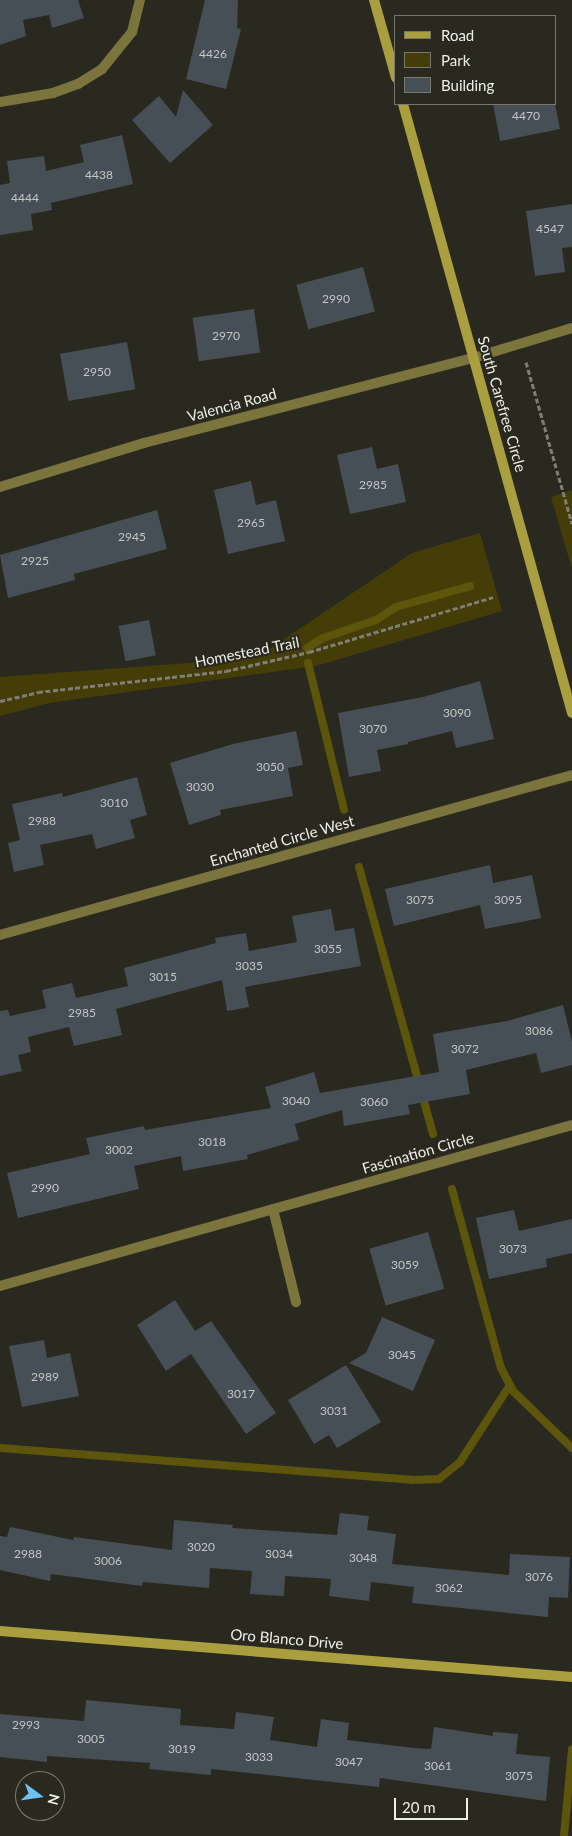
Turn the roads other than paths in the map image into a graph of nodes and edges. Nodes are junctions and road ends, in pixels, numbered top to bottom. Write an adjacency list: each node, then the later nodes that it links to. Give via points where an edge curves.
1 (140, 0): 4 (street, via 132,32 102,69 78,84 53,93)
2 (374, 0): 3 (main road)
3 (394, 71)
4 (0, 102)
5 (403, 105): 7 (main road, South Carefree Circle)
6 (572, 328): 7 (street, Valencia Road)
7 (473, 358): 8 (street, Valencia Road, via 144,443); 9 (main road, South Carefree Circle)
8 (0, 487)
9 (572, 713)
10 (572, 775): 11 (street, Enchanted Circle West)
11 (0, 935)
12 (572, 1125): 13 (street, Fascination Circle)
13 (273, 1209): 14 (street, Fascination Circle); 15 (street)
14 (0, 1286)
15 (296, 1302)
16 (0, 1631): 17 (main road, Oro Blanco Drive)
17 (572, 1677)

